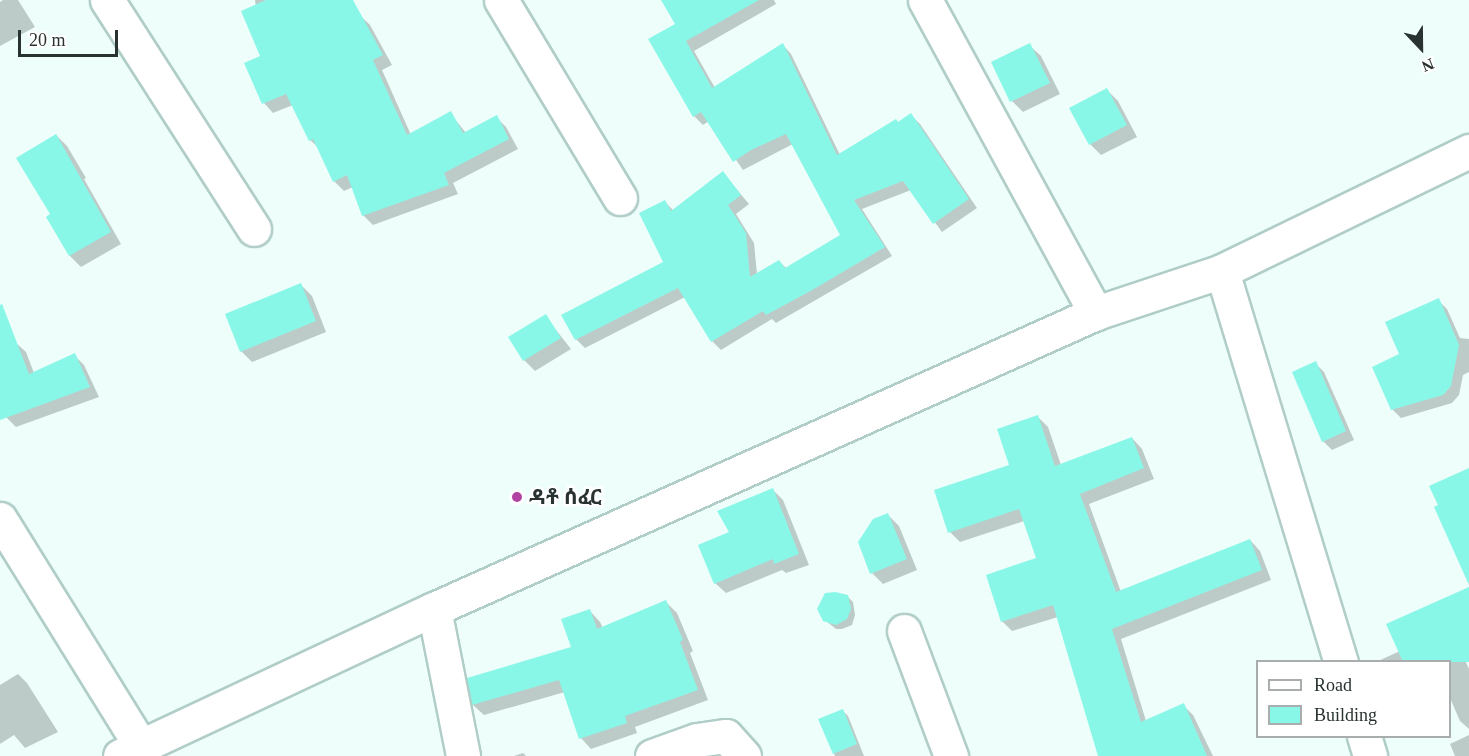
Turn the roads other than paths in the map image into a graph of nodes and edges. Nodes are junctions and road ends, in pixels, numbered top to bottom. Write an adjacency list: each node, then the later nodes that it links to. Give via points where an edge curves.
1 (107, 0): 6 (street)
2 (501, 0): 5 (street)
3 (925, 0): 8 (street)
4 (1469, 152): 7 (street)
5 (620, 198)
6 (254, 229)
7 (1222, 271): 8 (street); 12 (street)
8 (1096, 313): 10 (street)
9 (0, 519): 14 (street)
10 (434, 609): 14 (street); 15 (street)
11 (904, 632): 18 (street)
12 (1340, 660)
13 (1365, 738): 19 (street)
14 (131, 751)
15 (463, 756)
16 (652, 756): 17 (street, via 697,740 726,736)
17 (744, 756)
18 (951, 756)
19 (1370, 756)

